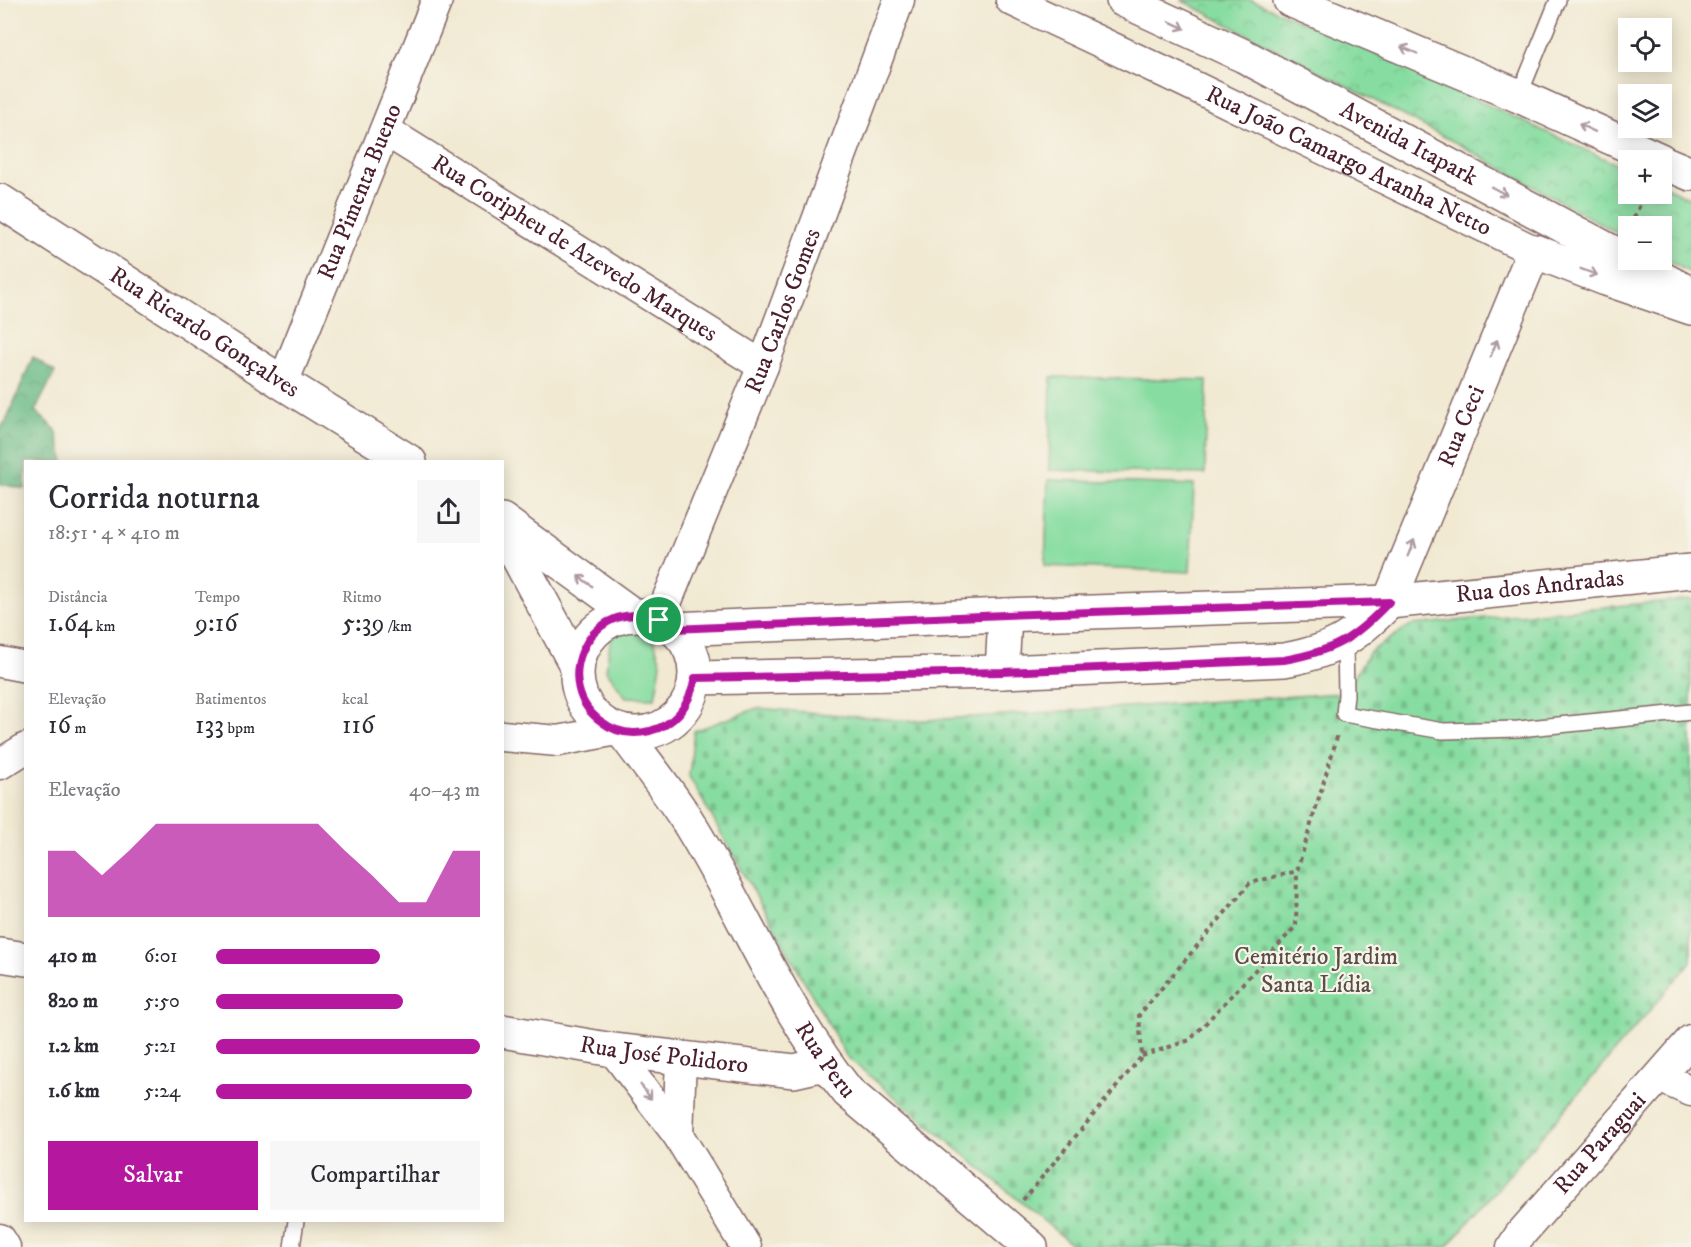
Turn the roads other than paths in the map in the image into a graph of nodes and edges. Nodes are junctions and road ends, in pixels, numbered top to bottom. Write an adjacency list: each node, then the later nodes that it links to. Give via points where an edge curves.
1 (437, 0): 8 (street, Rua Pimenta Bueno)
2 (899, 0): 16 (street, Rua Carlos Gomes)
3 (1011, 0): 13 (street, Rua João Camargo Aranha Netto)
4 (1124, 0): 14 (street, Avenida Itapark, one-way to 14, via 1244,56)
5 (1290, 0): 7 (street, one-way to 5)
6 (1558, 0): 7 (lane)
7 (1519, 96): 9 (street, one-way to 7)
8 (386, 131): 16 (street, Rua Coripheu de Azevedo Marques); 17 (street, Rua Pimenta Bueno)
9 (1637, 150)
10 (1672, 166): 11 (street)
11 (1691, 174)
12 (0, 201): 17 (street, Rua Ricardo Gonçalves)
13 (1534, 251): 15 (street, Rua João Camargo Aranha Netto, one-way to 15); 22 (street, Rua Ceci, one-way to 13)
14 (1691, 294)
15 (1691, 308)
16 (762, 366): 25 (street, Rua Carlos Gomes)
17 (283, 383): 18 (street, Rua Ricardo Gonçalves)
18 (407, 460)
19 (504, 521): 25 (street, one-way to 19)
20 (504, 532): 30 (street)
21 (1691, 571): 22 (street, Rua dos Andradas)
22 (1389, 602): 23 (street, Rua dos Andradas); 26 (street)
23 (1308, 605): 24 (street, Rua dos Andradas); 27 (street, via 1306,635)
24 (1005, 615): 25 (street, Rua dos Andradas); 31 (street)
25 (655, 621): 30 (street, via 616,618 602,626 581,651); 32 (street, via 686,642)
26 (1345, 642): 27 (street, via 1315,655); 33 (lane, via 1344,714 1443,731 1518,729)
27 (1284, 660): 31 (street)
28 (0, 662): 29 (street)
29 (24, 667)
30 (577, 667): 34 (street, via 577,684)
31 (1002, 672): 32 (street)
32 (695, 678): 35 (street, via 684,709)
33 (1691, 712)
34 (591, 713): 36 (street); 38 (street)
35 (658, 729): 36 (street, via 641,733); 41 (street, Rua Peru)
36 (620, 731): 38 (street); 41 (street, Rua Peru)
37 (504, 736): 38 (street)
38 (558, 741)
39 (24, 749): 40 (street)
40 (0, 764)
41 (685, 817): 48 (street, Rua Peru)
42 (0, 955): 43 (street)
43 (24, 959)
44 (504, 1031): 46 (street, Rua José Polidoro)
45 (1691, 1040): 49 (street, Rua Paraguai)
46 (613, 1050): 47 (street, Rua José Polidoro); 51 (street, one-way to 51)
47 (681, 1059): 48 (street, Rua José Polidoro, via 794,1071); 51 (street)
48 (825, 1064): 57 (street, Rua Peru, via 848,1092)
49 (1659, 1077): 50 (street); 58 (street, Rua Paraguai)
50 (1691, 1091)
51 (678, 1135): 56 (street)
52 (296, 1222): 55 (lane)
53 (0, 1239): 54 (street)
54 (5, 1247)
55 (292, 1247)
56 (746, 1247)
57 (1031, 1247)
58 (1512, 1247)

